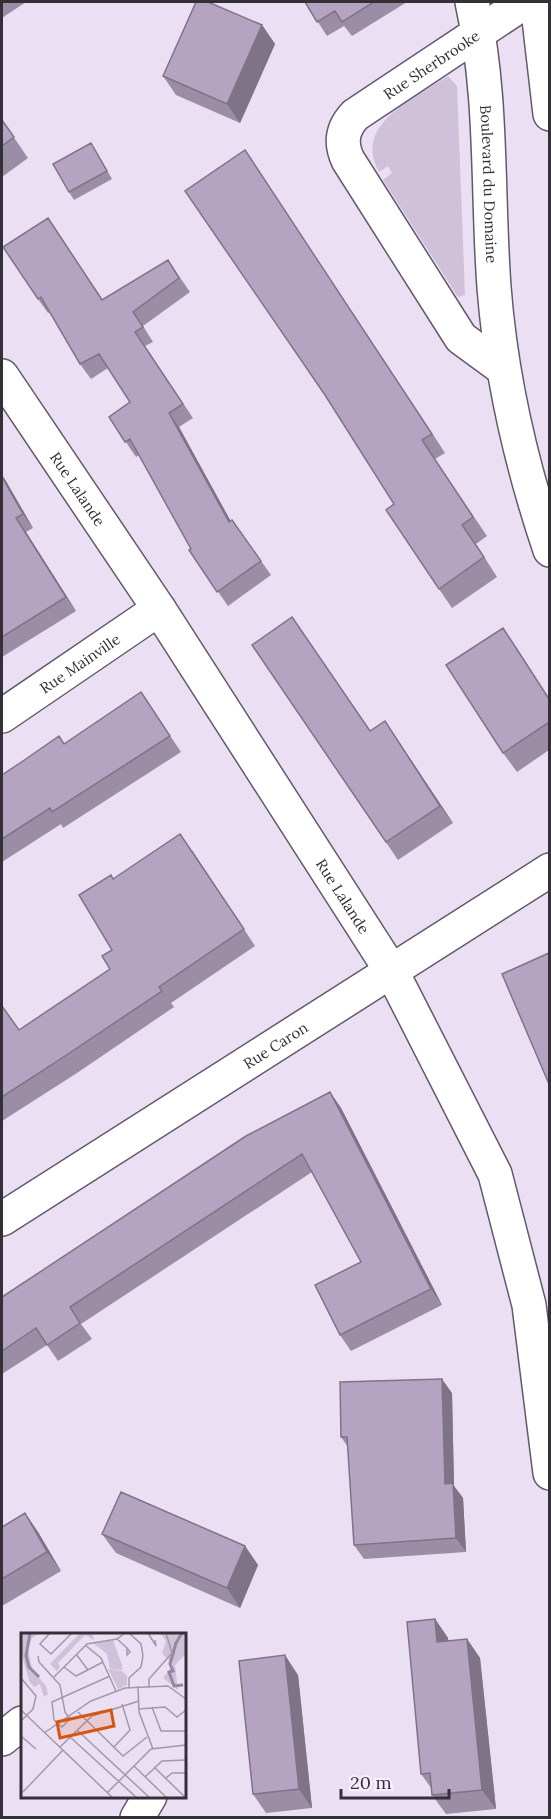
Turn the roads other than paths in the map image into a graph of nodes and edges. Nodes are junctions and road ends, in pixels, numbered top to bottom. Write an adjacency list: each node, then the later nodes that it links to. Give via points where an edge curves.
1 (525, 2): 3 (street, Rue Sherbrooke)
2 (537, 2): 4 (street)
3 (475, 17): 5 (street, Boulevard du Domaine, via 485,87 491,238); 5 (street, Rue Sherbrooke, via 354,115 343,134 343,150 461,338)
4 (549, 114)
5 (502, 368): 7 (street, Boulevard du Domaine)
6 (2, 376): 9 (street, Rue Lalande)
7 (537, 464): 8 (street, Boulevard du Domaine)
8 (549, 550)
9 (159, 609): 10 (street, Rue Mainville); 12 (street, Rue Lalande)
10 (2, 716)
11 (549, 870): 12 (street, Rue Caron)
12 (392, 972): 13 (street, Rue Caron); 14 (street, Rue Lalande, via 495,1174 529,1305)
13 (2, 1219)
14 (549, 1473)
15 (21, 1724): 16 (street)
16 (2, 1739)
17 (149, 1798): 18 (street)
18 (137, 1818)

